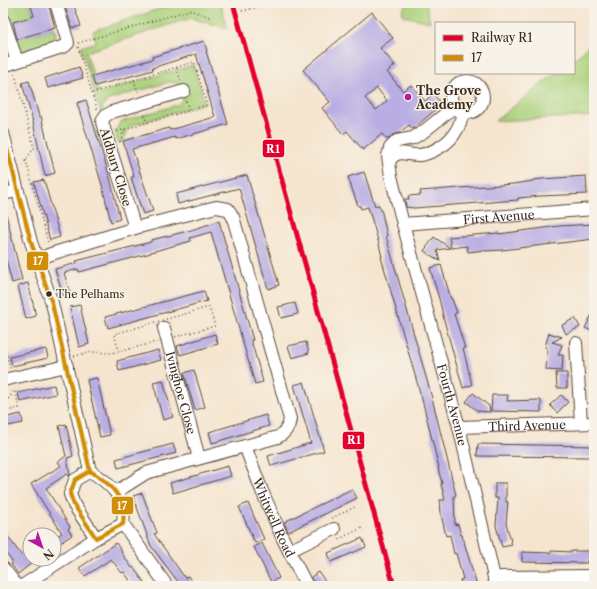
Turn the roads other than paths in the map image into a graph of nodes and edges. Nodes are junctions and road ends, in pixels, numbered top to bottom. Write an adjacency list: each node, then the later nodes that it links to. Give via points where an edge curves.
1 (56, 3): 3 (street, via 72,43)
2 (3, 20): 3 (street)
3 (10, 63)
4 (184, 91): 11 (street, Aldbury Close, via 112,112 102,122)
5 (3, 133): 7 (street)
6 (389, 162): 6 (street, via 399,153 422,154 444,143 457,130 458,110 413,138 397,141 388,152); 10 (street, Fourth Avenue)
7 (17, 191): 8 (street); 12 (street)
8 (3, 194)
9 (594, 209): 10 (street, First Avenue)
10 (403, 224): 19 (street, Fourth Avenue)
11 (135, 228): 12 (street); 20 (street, via 216,207 228,209 233,217 290,419 290,425 283,434)
12 (37, 260): 15 (street, via 52,303)
13 (164, 328): 21 (street, Ivinghoe Close)
14 (576, 343): 17 (street)
15 (66, 362): 16 (street); 22 (street)
16 (3, 380)
17 (581, 423): 18 (street, Third Avenue); 19 (street, Third Avenue)
18 (594, 423)
19 (459, 427): 30 (street, Fourth Avenue)
20 (245, 446): 21 (street); 27 (street, Whitwell Road)
21 (198, 458): 23 (street, via 146,473)
22 (90, 471): 23 (street, via 105,480); 26 (street, via 76,480 70,494 74,505)
23 (116, 492): 24 (street, via 124,515)
24 (122, 524): 26 (street); 33 (street)
25 (334, 529): 27 (street)
26 (96, 538): 32 (street)
27 (289, 551): 34 (street, Whitwell Road)
28 (3, 568): 31 (street)
29 (594, 576): 30 (street, via 502,577)
30 (495, 582)
31 (17, 586)
32 (22, 586)
33 (167, 586)
34 (307, 586)

